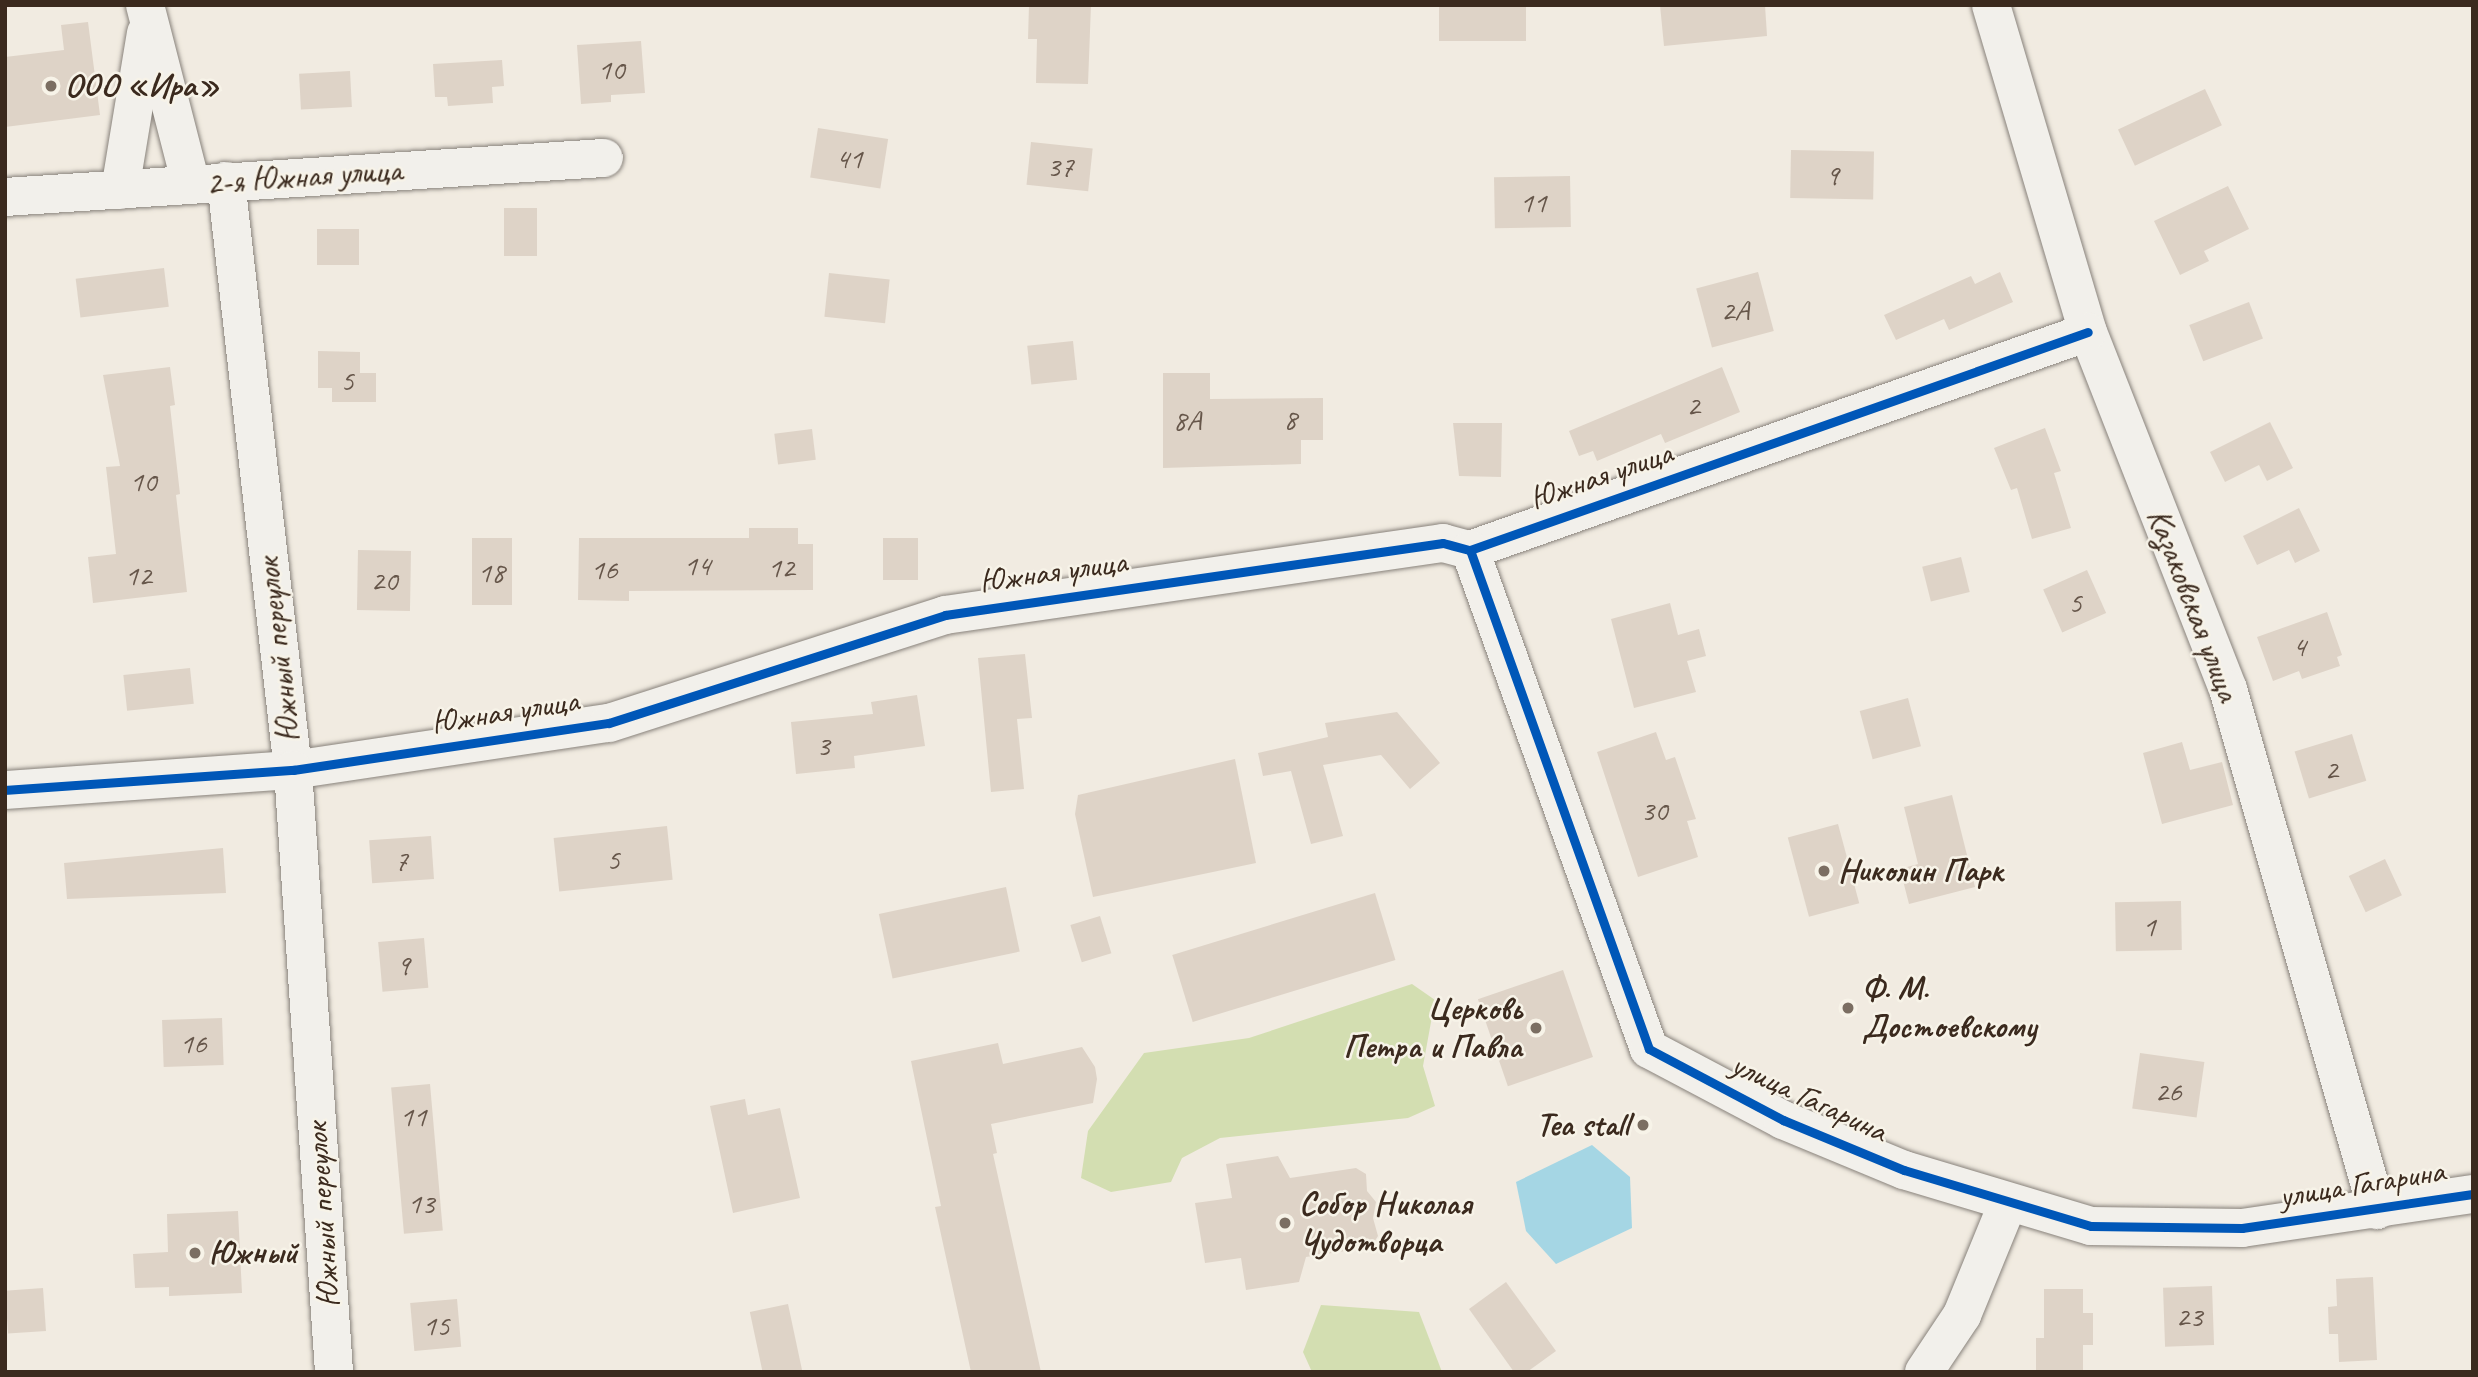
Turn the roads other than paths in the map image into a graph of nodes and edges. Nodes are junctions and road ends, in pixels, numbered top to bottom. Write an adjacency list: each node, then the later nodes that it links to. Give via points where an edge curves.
1 (1991, 5): 7 (street, Казаковская улица)
2 (146, 12): 4 (street, Южный переулок); 5 (street)
3 (604, 158): 4 (street, 2-я Южная улица)
4 (208, 182): 5 (street, 2-я Южная улица); 9 (street, Южный переулок)
5 (120, 190): 6 (street, 2-я Южная улица)
6 (5, 197)
7 (2088, 332): 8 (street, Южная улица); 13 (street, Казаковская улица, via 2228,689)
8 (1470, 550): 9 (street, Южная улица, via 1443,542 944,615 609,723); 12 (street, улица Гагарина, via 1649,1049 1783,1120 1904,1170)
9 (293, 771): 10 (street, Южная улица); 14 (street, Южный переулок)
10 (5, 790)
11 (2473, 1194): 13 (street, улица Гагарина)
12 (2008, 1203): 13 (street, улица Гагарина, via 2091,1226 2242,1228); 15 (street, via 1962,1315)
13 (2377, 1210)
14 (334, 1372)
15 (1924, 1372)

